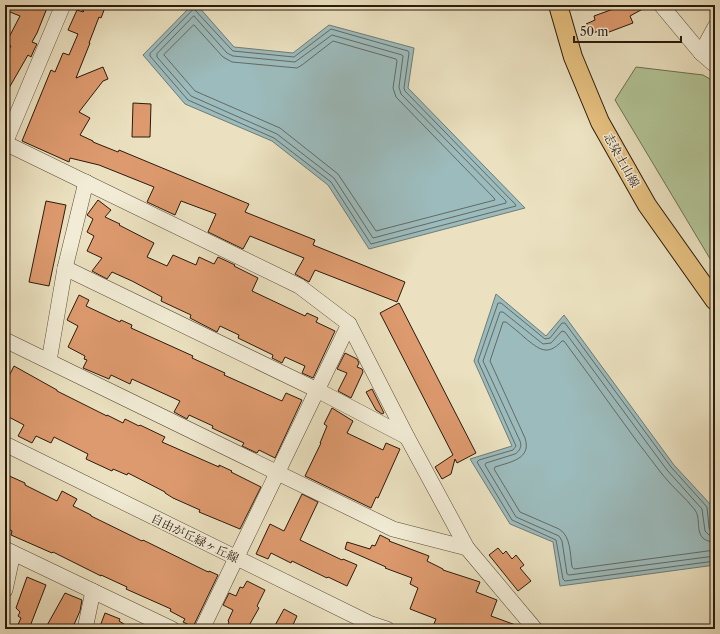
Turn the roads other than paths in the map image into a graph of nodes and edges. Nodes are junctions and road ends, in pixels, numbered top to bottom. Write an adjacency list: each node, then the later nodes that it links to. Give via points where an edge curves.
1 (63, 5): 7 (street)
2 (558, 5): 10 (main road, 志染土山線, via 573,57 600,122 647,205)
3 (661, 5): 5 (street)
4 (715, 27): 5 (street)
5 (701, 54): 6 (street)
6 (715, 65)
7 (5, 143): 8 (street)
8 (86, 182): 9 (street); 11 (street, via 299,286)
9 (65, 268): 13 (street); 14 (street)
10 (715, 301)
11 (349, 324): 14 (street); 15 (street)
12 (5, 340): 13 (street)
13 (49, 361): 17 (street)
14 (317, 390): 15 (street); 17 (street)
15 (407, 437): 18 (street)
16 (5, 444): 20 (street, 自由が丘緑ヶ丘線)
17 (278, 472): 18 (street, via 393,529); 20 (street)
18 (467, 548): 27 (street)
19 (9, 551): 21 (street); 22 (street)
20 (237, 558): 25 (street); 26 (street, 自由が丘緑ヶ丘線, via 369,623)
21 (5, 590)
22 (93, 591): 23 (street); 24 (street)
23 (85, 629)
24 (172, 629)
25 (202, 629)
26 (387, 629)
27 (535, 629)

